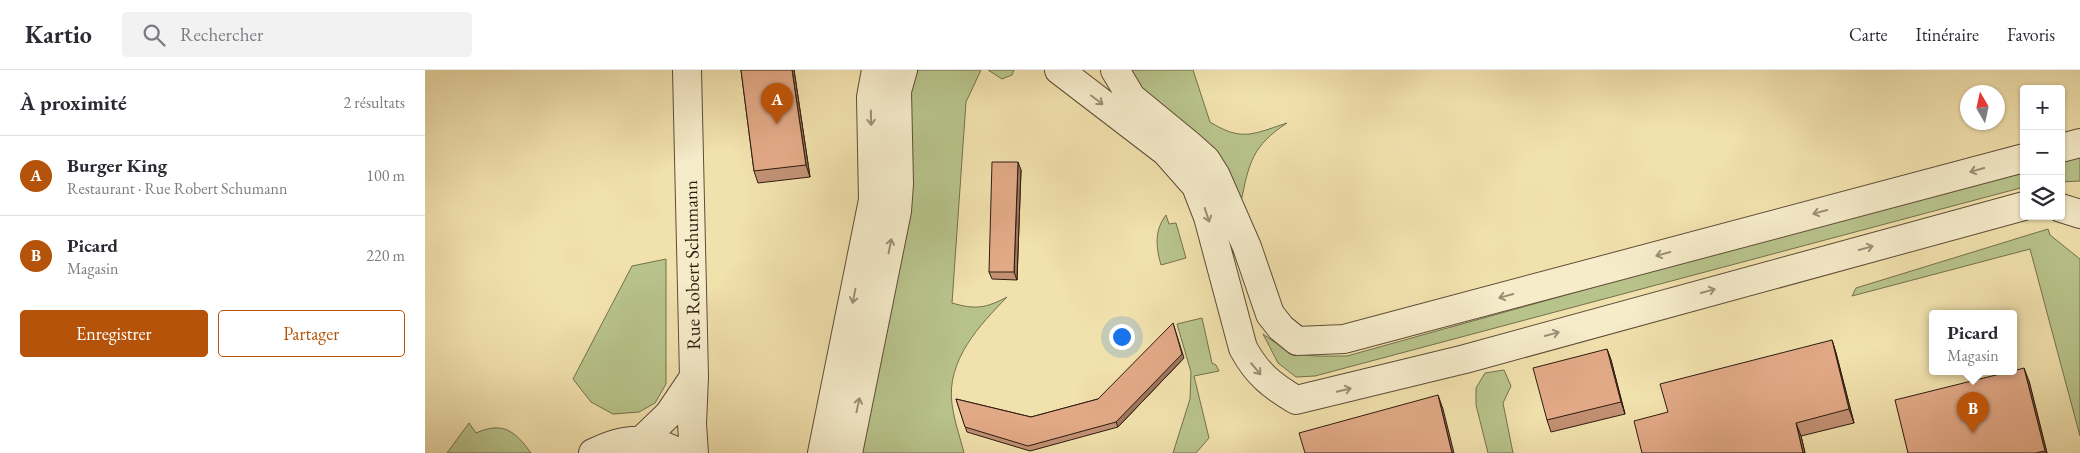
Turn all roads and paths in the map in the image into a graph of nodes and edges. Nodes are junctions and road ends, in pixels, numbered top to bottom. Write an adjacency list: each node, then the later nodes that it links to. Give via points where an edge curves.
1 (687, 70): 14 (street, Rue Robert Schumann)
2 (876, 70): 19 (street, one-way to 19, via 871,97 873,200)
3 (903, 70): 20 (street, one-way to 3, via 897,211 897,91)
4 (1059, 70): 11 (street, one-way to 11, via 1166,152 1196,186 1243,348 1253,366 1272,386 1296,400 1465,358)
5 (1115, 70): 8 (street, one-way to 5, via 1344,339 1297,341 1270,314 1225,193 1205,160 1131,97)
6 (2080, 143): 7 (street)
7 (2065, 147)
8 (2020, 159)
9 (2080, 196): 10 (street)
10 (2065, 198)
11 (2020, 207)
12 (2065, 209): 13 (street)
13 (2080, 214)
14 (694, 377): 15 (street, Rue Robert Schumann, via 669,414); 18 (street)
15 (642, 440): 16 (street, via 612,444); 17 (street, via 662,444)
16 (593, 453)
17 (679, 453)
18 (694, 453)
19 (822, 453)
20 (848, 453)

